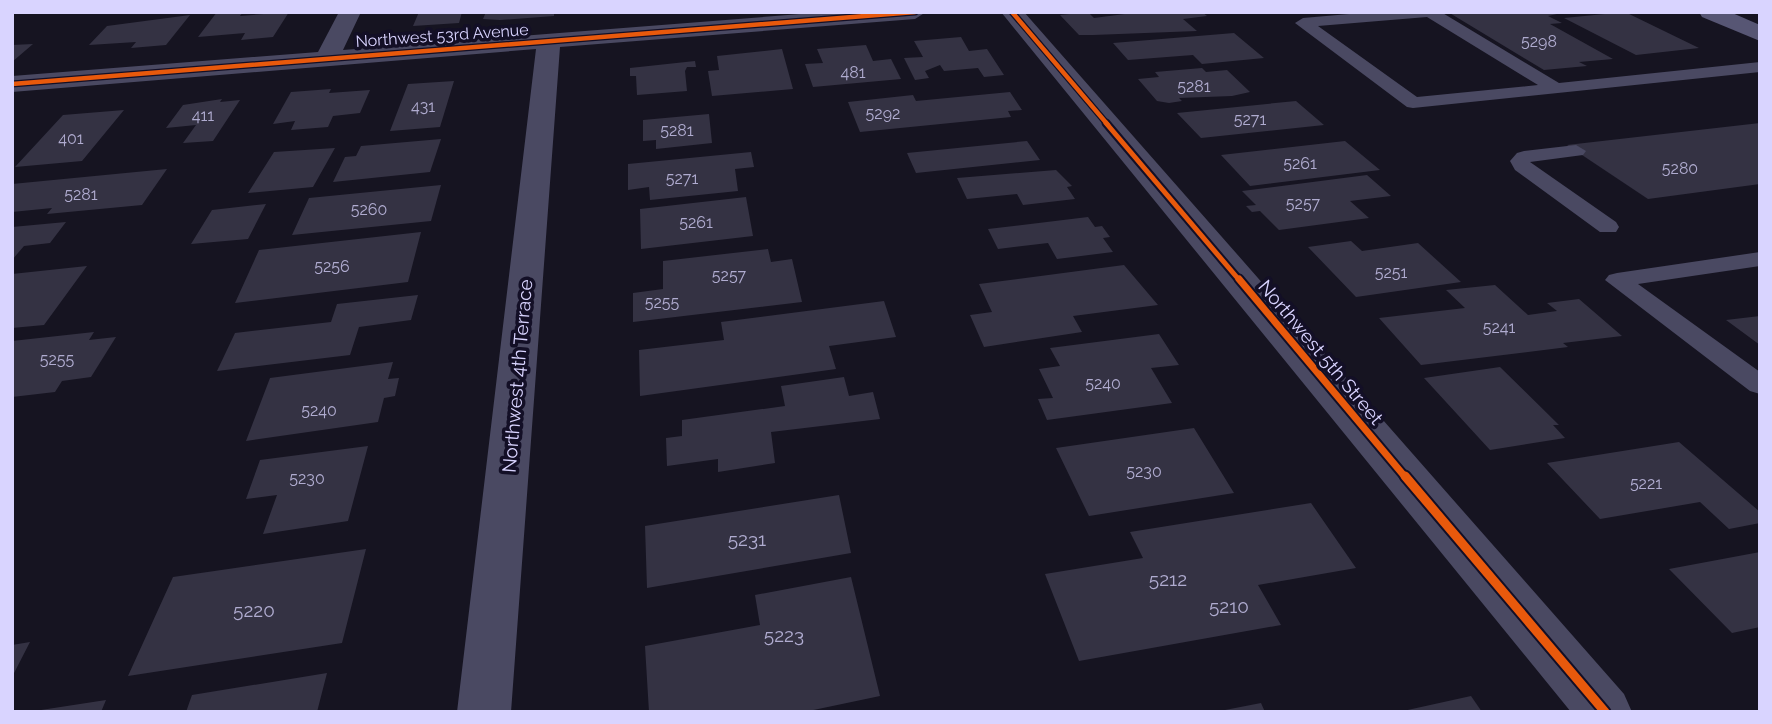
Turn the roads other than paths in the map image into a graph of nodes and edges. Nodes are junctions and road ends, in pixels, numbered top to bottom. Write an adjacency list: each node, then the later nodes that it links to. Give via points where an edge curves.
1 (350, 12): 8 (street)
2 (915, 12): 7 (street, Northwest 53rd Avenue)
3 (1012, 12): 17 (street, Northwest 5th Street)
4 (1429, 12): 11 (lane); 11 (lane, via 1303,23 1413,103)
5 (1710, 12): 6 (main road)
6 (1760, 34)
7 (549, 41): 8 (street, Northwest 53rd Avenue); 16 (street, Northwest 4th Terrace)
8 (327, 58): 10 (street, Northwest 53rd Avenue)
9 (1760, 67): 11 (lane)
10 (12, 84)
11 (1554, 87)
12 (1576, 151): 13 (lane, via 1520,161)
13 (1608, 227)
14 (1760, 259): 15 (lane, via 1617,280)
15 (1760, 385)
16 (484, 712)
17 (1605, 712)

